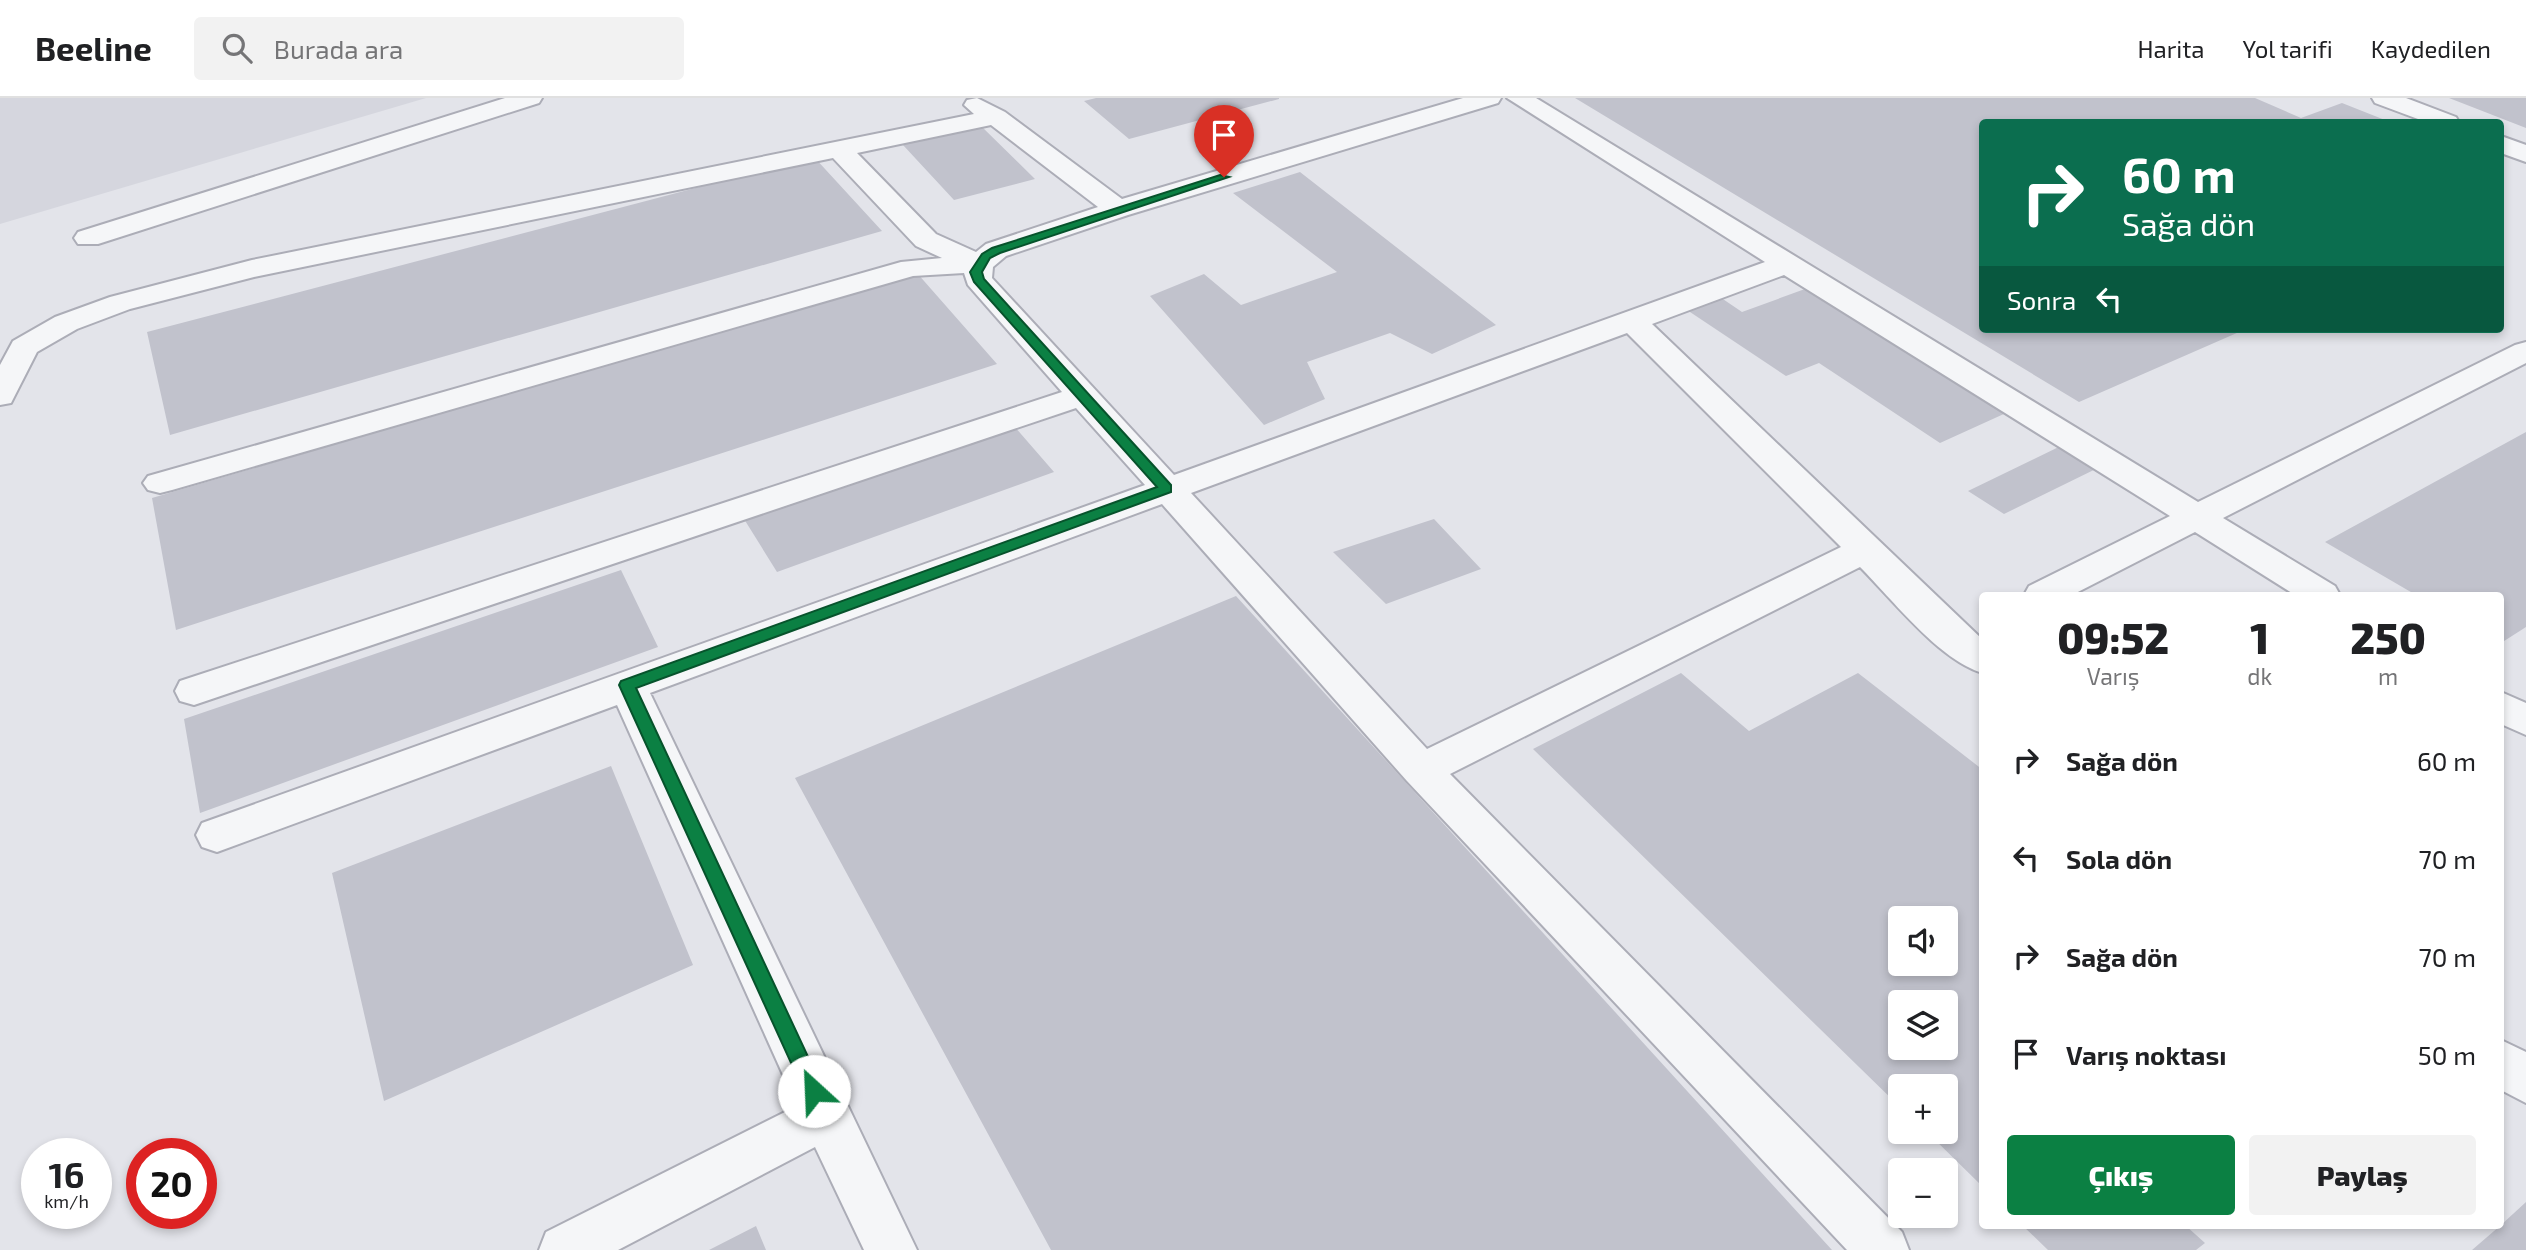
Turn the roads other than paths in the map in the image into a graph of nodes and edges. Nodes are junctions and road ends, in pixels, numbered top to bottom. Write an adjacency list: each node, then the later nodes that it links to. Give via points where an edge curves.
1 (530, 98): 12 (lane)
2 (967, 98): 6 (lane)
3 (1489, 98): 11 (lane)
4 (1519, 98): 14 (lane)
5 (2384, 98): 7 (lane)
6 (996, 117): 9 (lane); 11 (lane)
7 (2438, 119)
8 (2504, 145): 10 (lane)
9 (839, 149): 13 (lane, via 926,240); 18 (lane, via 252,269 120,303 66,323 24,347)
10 (2526, 154)
11 (1118, 209): 13 (lane, via 996,250)
12 (88, 238)
13 (979, 264): 17 (lane, via 978,279); 19 (lane, via 911,268)
14 (1787, 264): 15 (lane); 21 (lane)
15 (1632, 320): 20 (lane); 22 (lane)
16 (2526, 352): 21 (lane)
17 (1083, 395): 20 (lane); 27 (lane)
18 (0, 396)
19 (160, 483)
20 (1166, 488): 26 (lane); 30 (lane)
21 (2196, 517): 23 (lane); 24 (lane)
22 (1865, 550): 25 (lane); 30 (lane)
23 (2048, 592)
24 (2317, 592)
25 (1974, 641)
26 (627, 685): 31 (lane); 34 (lane)
27 (194, 691)
28 (2504, 708): 29 (lane)
29 (2526, 721)
30 (1421, 770): 37 (lane)
31 (217, 835)
32 (2504, 1063): 33 (lane)
33 (2526, 1081)
34 (826, 1116): 35 (lane); 36 (lane)
35 (565, 1250)
36 (891, 1250)
37 (1883, 1250)

